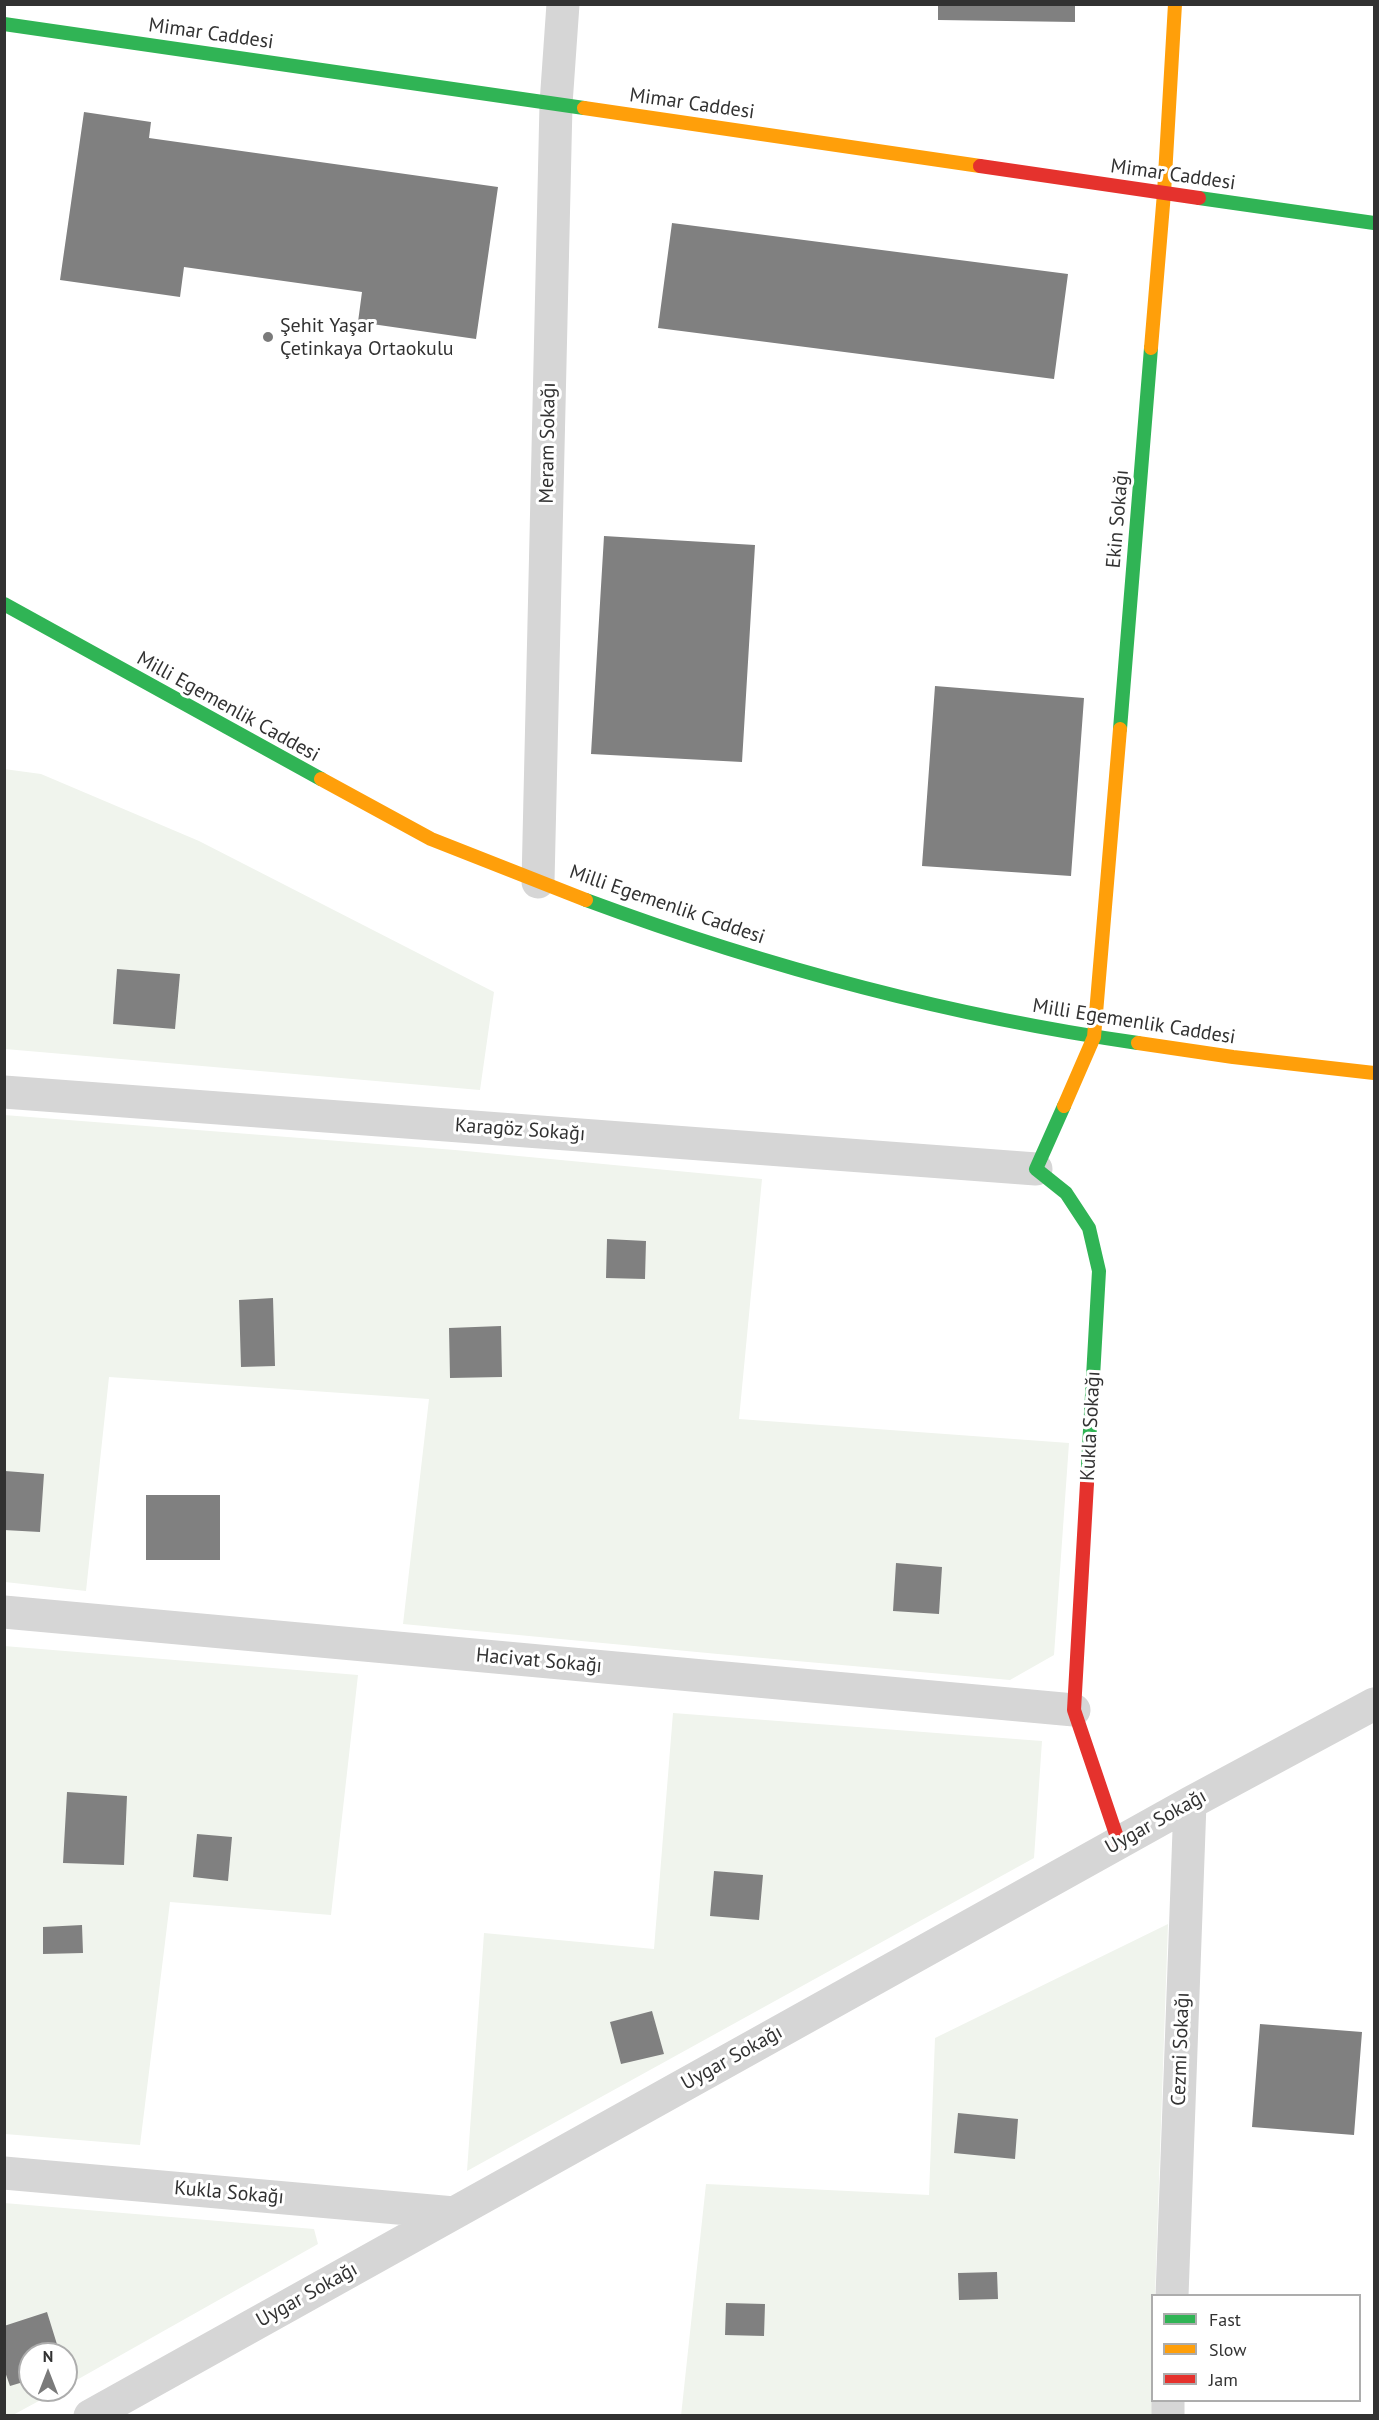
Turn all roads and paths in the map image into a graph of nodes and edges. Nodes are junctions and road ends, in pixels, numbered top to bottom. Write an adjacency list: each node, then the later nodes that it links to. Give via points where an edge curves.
1 (563, 4): 4 (street, Meram Sokağı)
2 (1175, 4): 5 (street, Ekin Sokağı)
3 (4, 24): 4 (street, Mimar Caddesi)
4 (556, 104): 5 (street, Mimar Caddesi); 8 (street, Meram Sokağı)
5 (1164, 193): 6 (street, Mimar Caddesi); 9 (street, Ekin Sokağı)
6 (1374, 223)
7 (4, 604): 8 (street, Milli Egemenlik Caddesi, via 431,839)
8 (538, 882): 9 (street, Milli Egemenlik Caddesi, via 654,925 850,983 997,1019)
9 (1094, 1037): 10 (street, Milli Egemenlik Caddesi); 12 (street)
10 (1374, 1073)
11 (4, 1092): 12 (street, Karagöz Sokağı)
12 (1036, 1169): 15 (street, Kukla Sokağı, via 1066,1192 1089,1228 1099,1271)
13 (4, 1612): 15 (street, Hacivat Sokağı)
14 (1374, 1704): 16 (street, Uygar Sokağı)
15 (1074, 1710): 17 (street, Kukla Sokağı)
16 (1190, 1803): 17 (street, Uygar Sokağı); 20 (street, Cezmi Sokağı)
17 (1119, 1843): 19 (street, Uygar Sokağı)
18 (4, 2173): 19 (street, Kukla Sokağı)
19 (454, 2213): 21 (street, Uygar Sokağı)
20 (1172, 2294)
21 (90, 2415)

